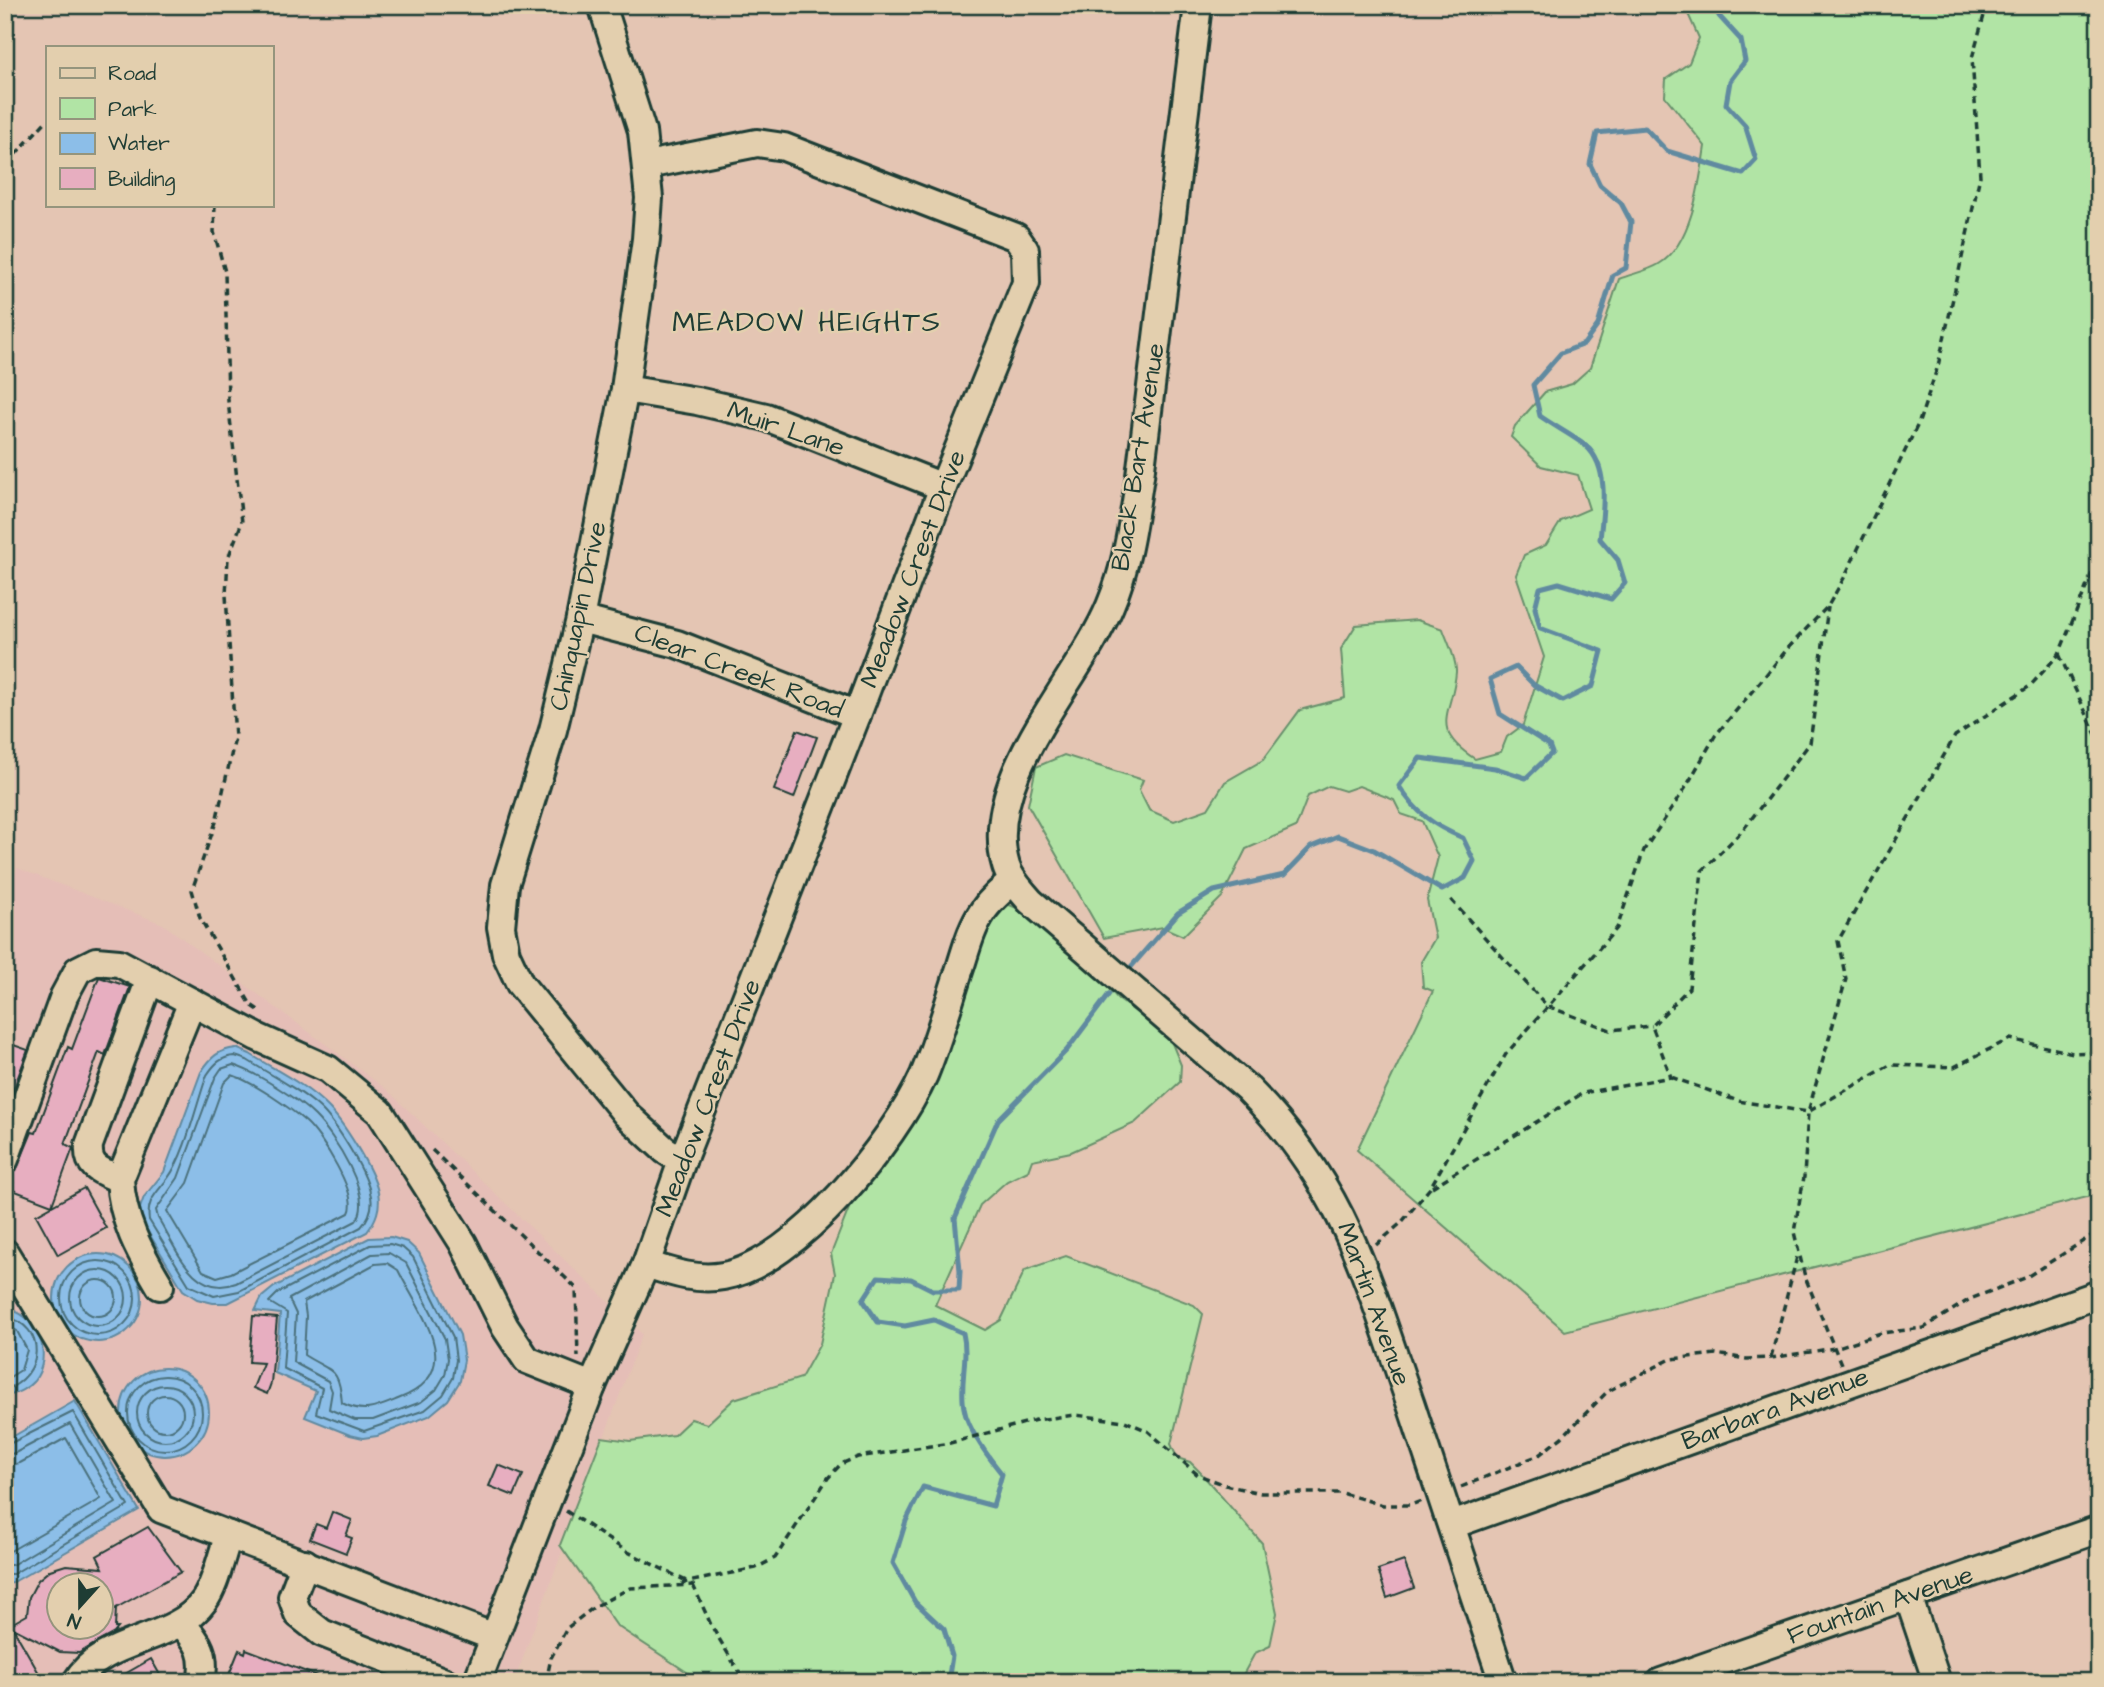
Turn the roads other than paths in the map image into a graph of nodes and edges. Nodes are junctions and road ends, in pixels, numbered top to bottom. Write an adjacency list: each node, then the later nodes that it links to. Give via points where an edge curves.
1 (602, 5): 3 (street, Chinquapin Drive, via 642,131)
2 (1190, 8): 8 (street, Black Bart Avenue, via 1140,476 1128,548 1101,626 1027,752 1007,802 1002,849)
3 (647, 165): 4 (street, Chinquapin Drive, via 646,239); 5 (street, Meadow Crest Drive, via 757,143 784,146 1016,237 1026,250 1026,283)
4 (625, 389): 5 (street, Muir Lane, via 766,417); 6 (street, Chinquapin Drive)
5 (943, 487): 7 (street, Meadow Crest Drive)
6 (580, 619): 7 (street, Clear Creek Road, via 677,643); 12 (street, Chinquapin Drive, via 505,885 501,927 506,954 520,984 626,1114)
7 (857, 715): 12 (street, Meadow Crest Drive)
8 (1013, 881): 15 (street, via 993,897 972,932 914,1097 878,1149 802,1233 766,1261 724,1276 682,1275); 19 (street, Martin Avenue, via 1055,925 1232,1074 1279,1121 1325,1185 1361,1257)
9 (150, 979): 10 (street); 11 (street, via 118,963 96,961 78,970 64,996); 13 (street, via 89,1145 88,1158 94,1167)
10 (192, 1002): 13 (street); 18 (street, via 328,1069 380,1112 463,1243 527,1360)
11 (5, 1159)
12 (682, 1161): 15 (street, Meadow Crest Drive)
13 (120, 1179): 16 (street, via 121,1206 135,1244)
14 (6, 1254): 21 (street, via 161,1509)
15 (646, 1264): 18 (street, Meadow Crest Drive)
16 (160, 1286)
17 (2099, 1294): 19 (street, Barbara Avenue)
18 (585, 1383): 25 (street, Meadow Crest Drive, via 548,1499)
19 (1452, 1525): 30 (street, Martin Avenue)
20 (2099, 1529): 23 (street, Fountain Avenue)
21 (229, 1535): 22 (street); 24 (street, via 204,1601)
22 (305, 1563): 25 (street); 28 (street, via 292,1597 298,1614 322,1633)
23 (1908, 1596): 31 (street, Fountain Avenue); 32 (street)
24 (181, 1623): 26 (street, via 84,1668); 27 (street, via 203,1649)
25 (494, 1637): 29 (street, Meadow Crest Drive)
26 (76, 1682)
27 (201, 1682)
28 (445, 1682)
29 (477, 1682)
30 (1503, 1682)
31 (1661, 1682)
32 (1937, 1682)

